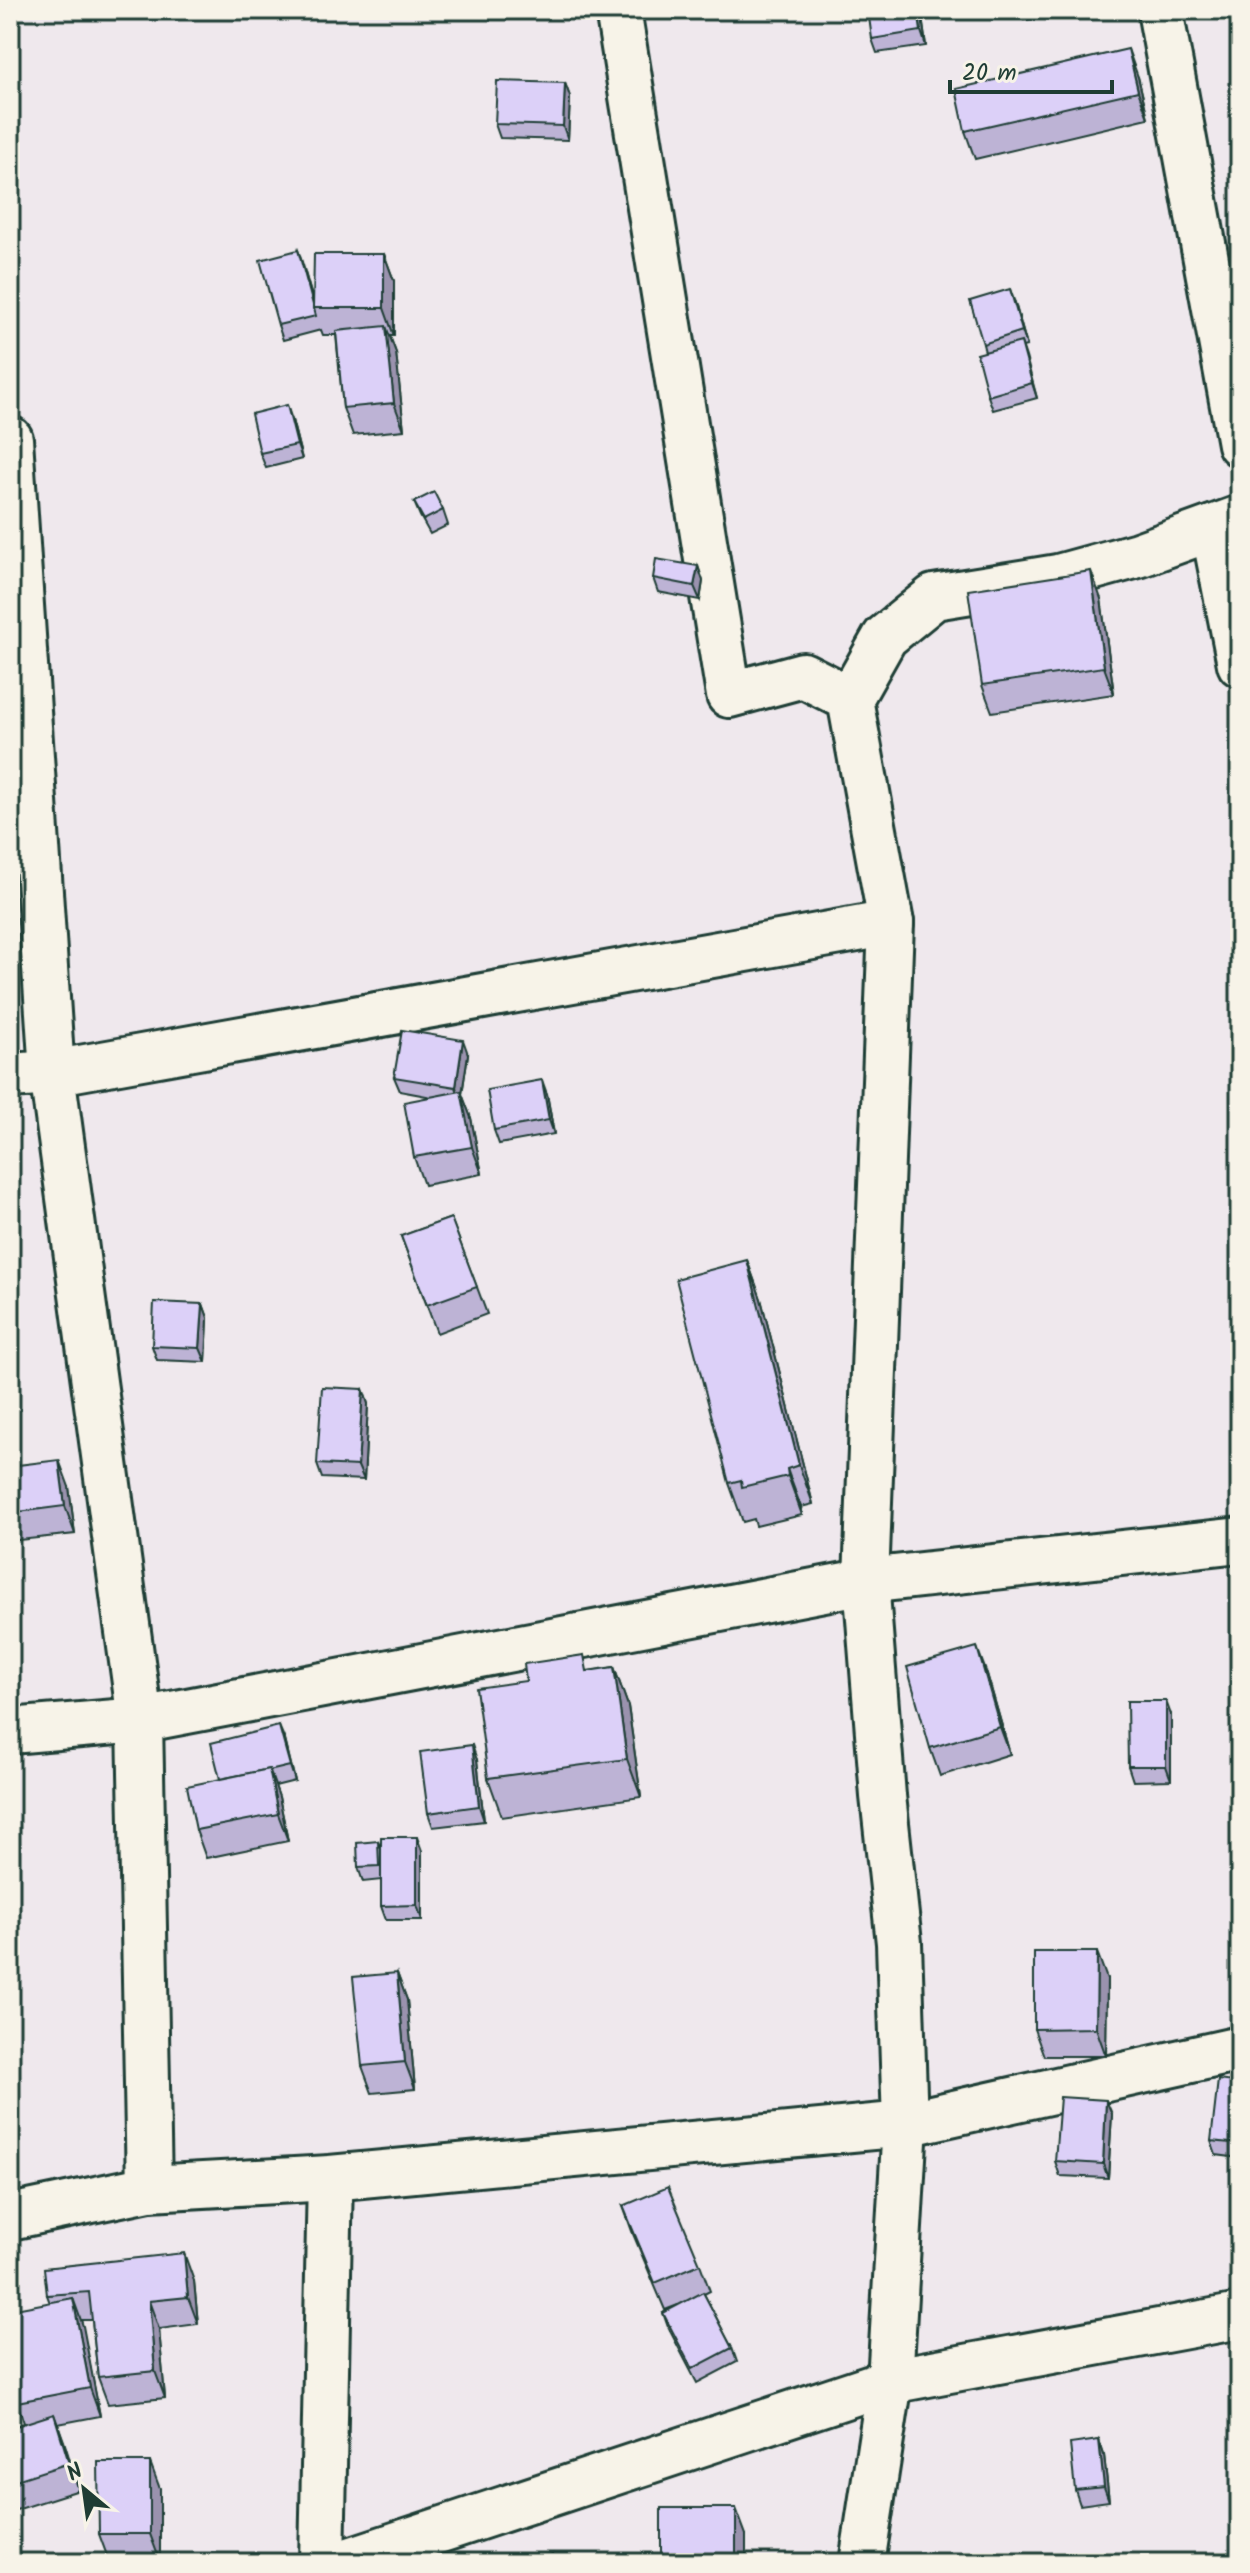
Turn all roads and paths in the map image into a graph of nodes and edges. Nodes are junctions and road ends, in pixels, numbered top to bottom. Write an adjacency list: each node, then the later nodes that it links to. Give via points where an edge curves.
1 (618, 10): 8 (street, via 729,695)
2 (1160, 10): 4 (street)
3 (10, 439): 11 (street)
4 (1240, 444)
5 (1227, 523): 6 (street, via 1058,577 934,597); 7 (street)
6 (885, 637): 8 (street); 9 (street)
7 (1240, 664)
8 (803, 675): 9 (street)
9 (850, 699): 10 (street)
10 (891, 923): 11 (street); 13 (street)
11 (31, 1074): 14 (street)
12 (1240, 1540): 13 (street)
13 (866, 1581): 14 (street); 17 (street, via 899,1943)
14 (140, 1720): 15 (street); 19 (street)
15 (10, 1731)
16 (1240, 2049): 17 (street)
17 (905, 2124): 18 (street); 22 (street)
18 (330, 2178): 19 (street); 23 (street)
19 (149, 2188): 20 (street)
20 (10, 2217)
21 (1240, 2316): 22 (street)
22 (890, 2381): 24 (street); 25 (street)
23 (322, 2563)
24 (341, 2563)
25 (862, 2563)

